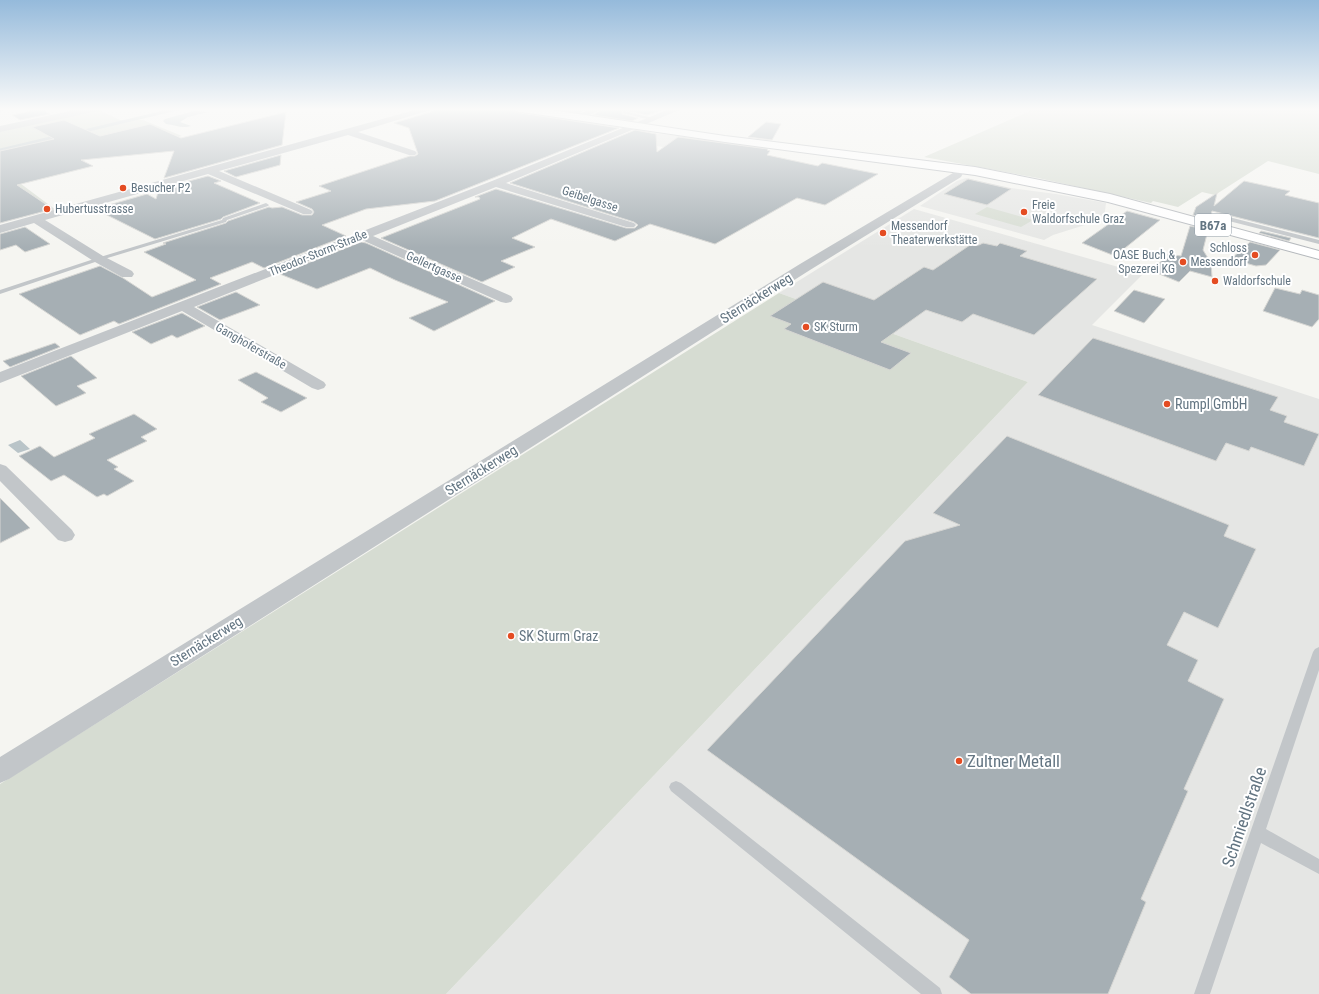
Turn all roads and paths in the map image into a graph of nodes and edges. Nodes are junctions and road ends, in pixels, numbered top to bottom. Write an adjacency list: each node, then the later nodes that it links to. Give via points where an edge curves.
1 (270, 154): 5 (street)
2 (566, 154): 6 (street, Theodor-Storm-Straße)
3 (840, 154): 4 (main road, B67a)
4 (961, 168): 10 (main road, B67a, via 1110,198); 26 (street, Sternäckerweg, via 956,175)
5 (210, 171): 8 (street); 9 (street)
6 (496, 183): 11 (street, Geibelgasse); 13 (street, Theodor-Storm-Straße)
7 (266, 206): 16 (lane)
8 (307, 212)
9 (36, 219): 12 (street); 16 (street)
10 (1207, 224): 14 (lane, via 1225,218); 15 (main road, B67a)
11 (630, 225)
12 (0, 229)
13 (361, 235): 19 (street, Gellertgasse); 20 (street, Theodor-Storm-Straße)
14 (1319, 242)
15 (1319, 255)
16 (98, 260): 17 (street); 18 (lane)
17 (127, 274)
18 (1, 292)
19 (506, 299)
20 (184, 307): 21 (street, Theodor-Storm-Straße); 22 (street, Ganghoferstraße)
21 (0, 378)
22 (318, 385)
23 (0, 470): 24 (street)
24 (65, 535)
25 (1319, 652): 28 (lane, Schmiedlstraße)
26 (0, 771)
27 (676, 787): 30 (lane)
28 (1258, 833): 29 (lane); 31 (lane, Schmiedlstraße)
29 (1319, 867)
30 (934, 994)
31 (1202, 994)

